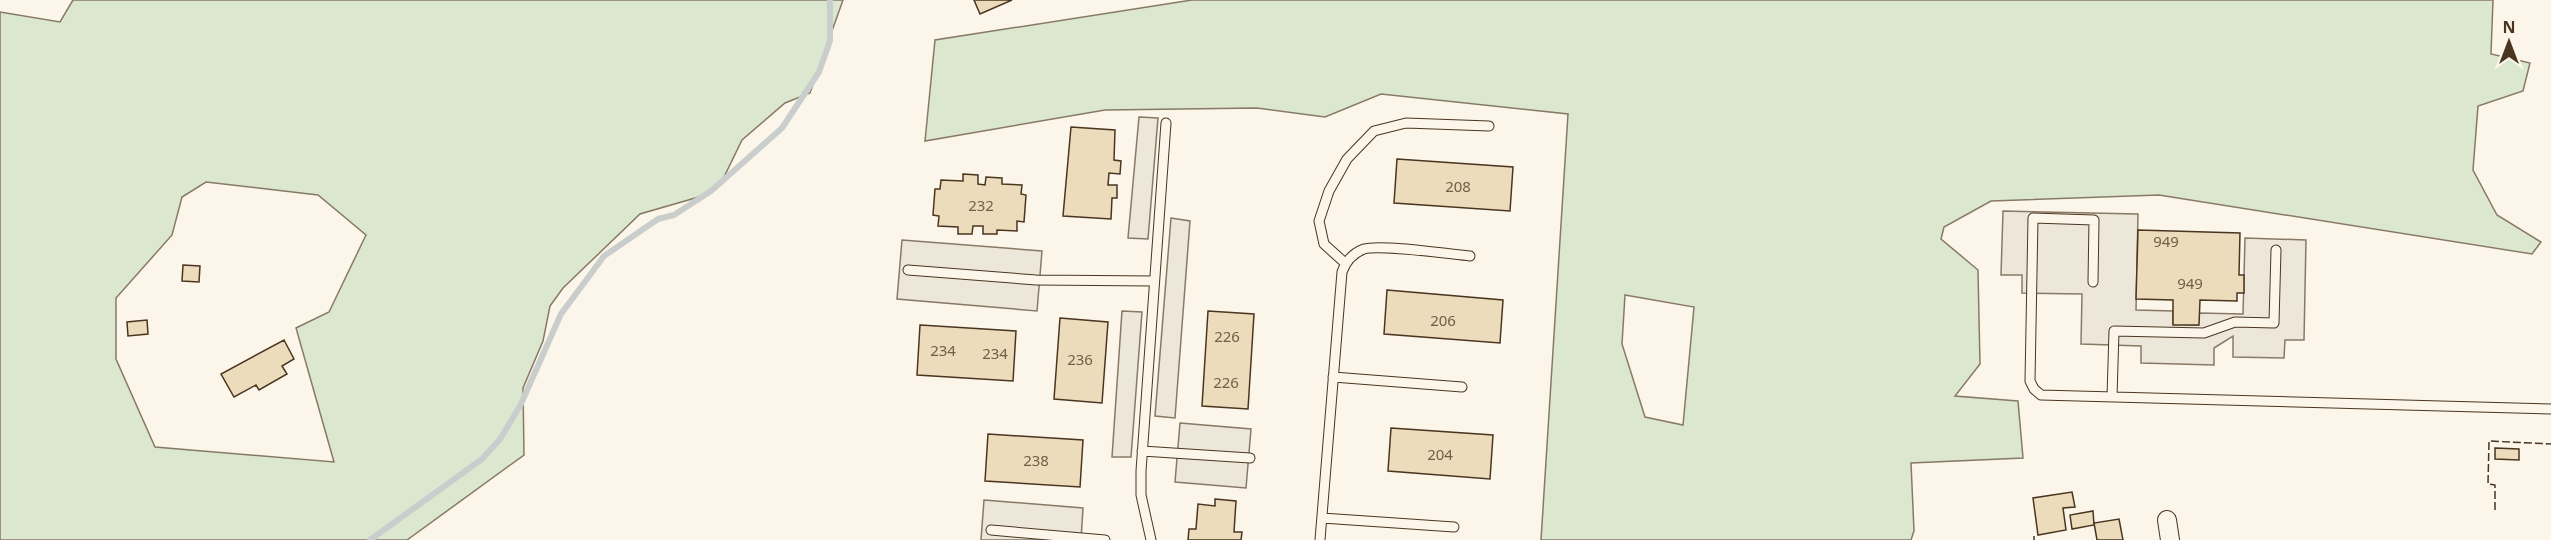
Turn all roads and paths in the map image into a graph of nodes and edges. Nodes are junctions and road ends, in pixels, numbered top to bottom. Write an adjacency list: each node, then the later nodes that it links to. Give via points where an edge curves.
1 (1166, 123): 7 (lane)
2 (1489, 126): 5 (lane, via 1406,123 1374,131 1347,159 1329,191 1319,221 1324,244)
3 (2276, 250): 11 (lane, via 2274,323 2235,322 2204,333 2114,331)
4 (1470, 256): 5 (lane, via 1371,248 1354,254)
5 (1345, 263): 9 (lane)
6 (908, 270): 7 (lane, via 1036,280)
7 (1154, 281): 13 (lane)
8 (2093, 282): 11 (lane, via 2094,220 2032,218 2030,381 2042,395)
9 (1333, 377): 10 (lane); 15 (lane)
10 (1462, 387)
11 (2112, 397): 12 (lane)
12 (2551, 409)
13 (1142, 451): 14 (lane); 20 (lane, via 1141,495)
14 (1250, 458)
15 (1322, 518): 17 (lane); 21 (lane)
16 (2167, 520): 22 (street)
17 (1454, 527)
18 (991, 530): 19 (lane)
19 (1105, 540)
20 (1151, 540)
21 (1320, 540)
22 (2170, 540)

